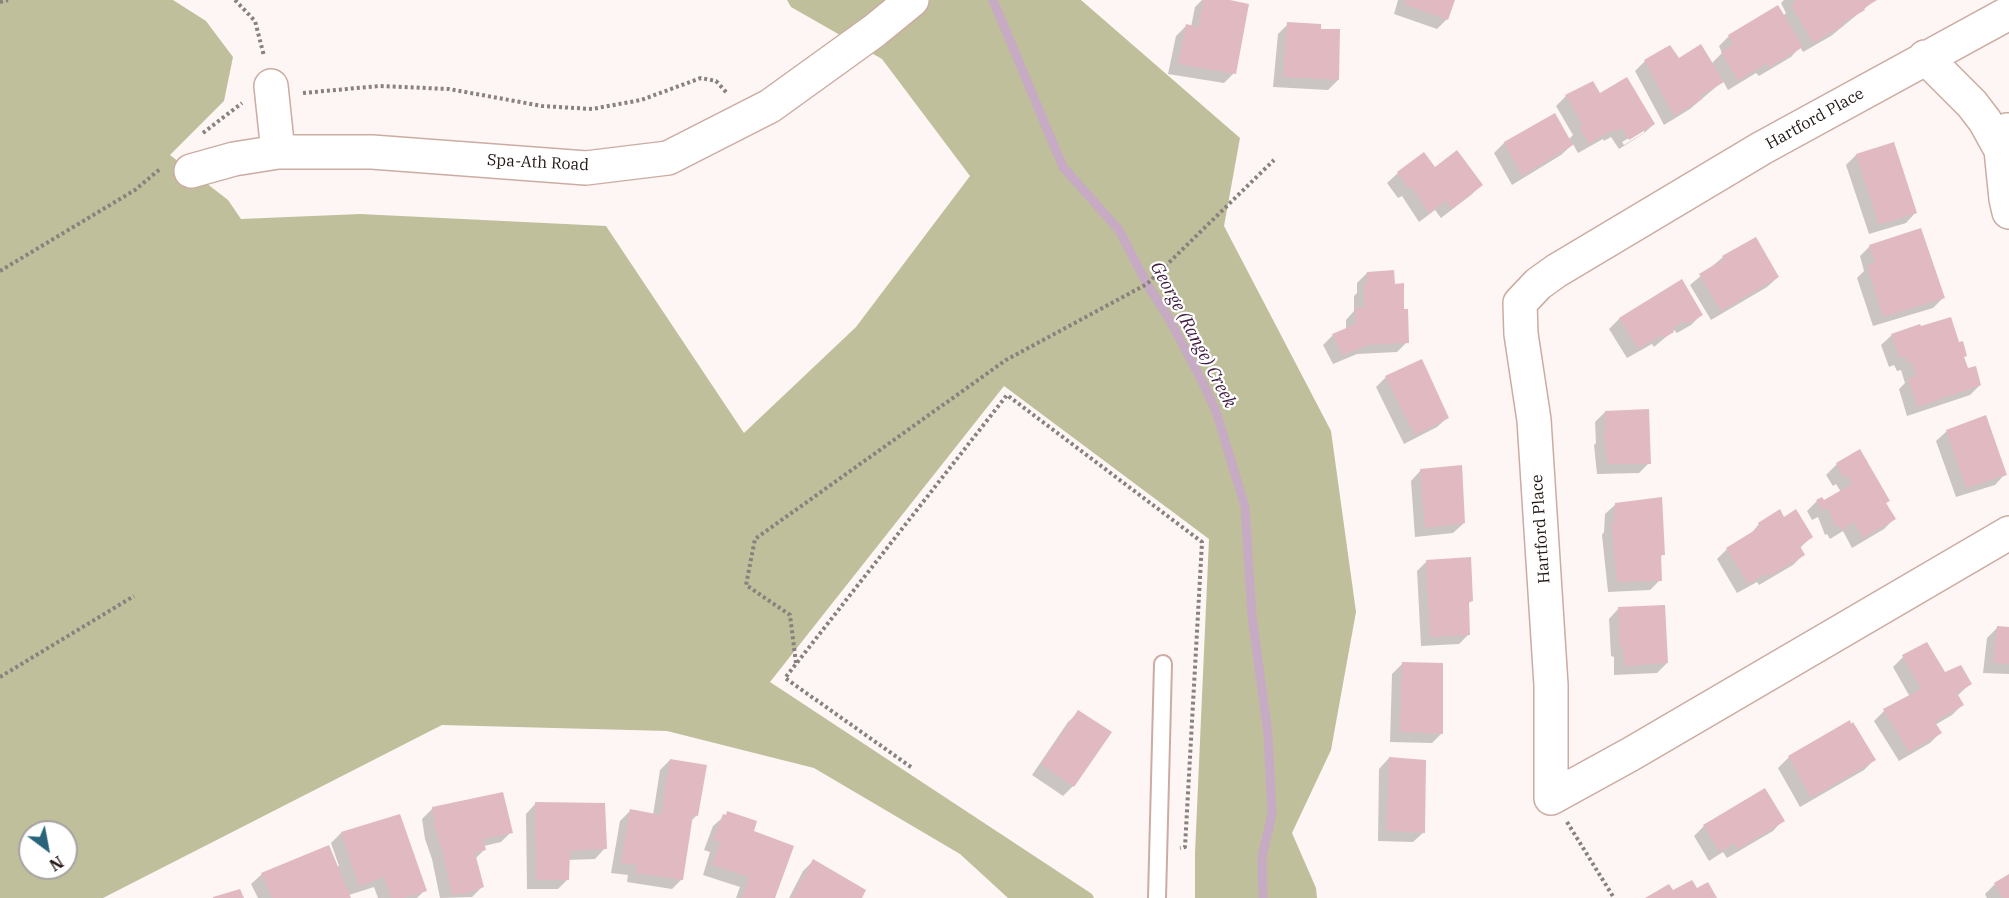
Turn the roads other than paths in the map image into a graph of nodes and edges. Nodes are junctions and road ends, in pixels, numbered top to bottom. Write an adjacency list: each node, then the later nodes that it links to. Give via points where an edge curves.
1 (912, 0): 6 (street, Spa-Ath Road, via 770,106 668,158 586,168 372,152)
2 (2009, 13): 3 (street, Hartford Place)
3 (1925, 57): 5 (street, via 1985,121); 9 (street, Hartford Place, via 1762,148 1556,271 1520,303 1534,420 1549,662 1551,798)
4 (285, 90): 6 (street)
5 (2005, 136): 8 (street)
6 (279, 152): 7 (street, Spa-Ath Road)
7 (180, 166)
8 (2009, 212)
9 (2009, 534)
10 (1163, 664): 11 (lane)
11 (1157, 898)

